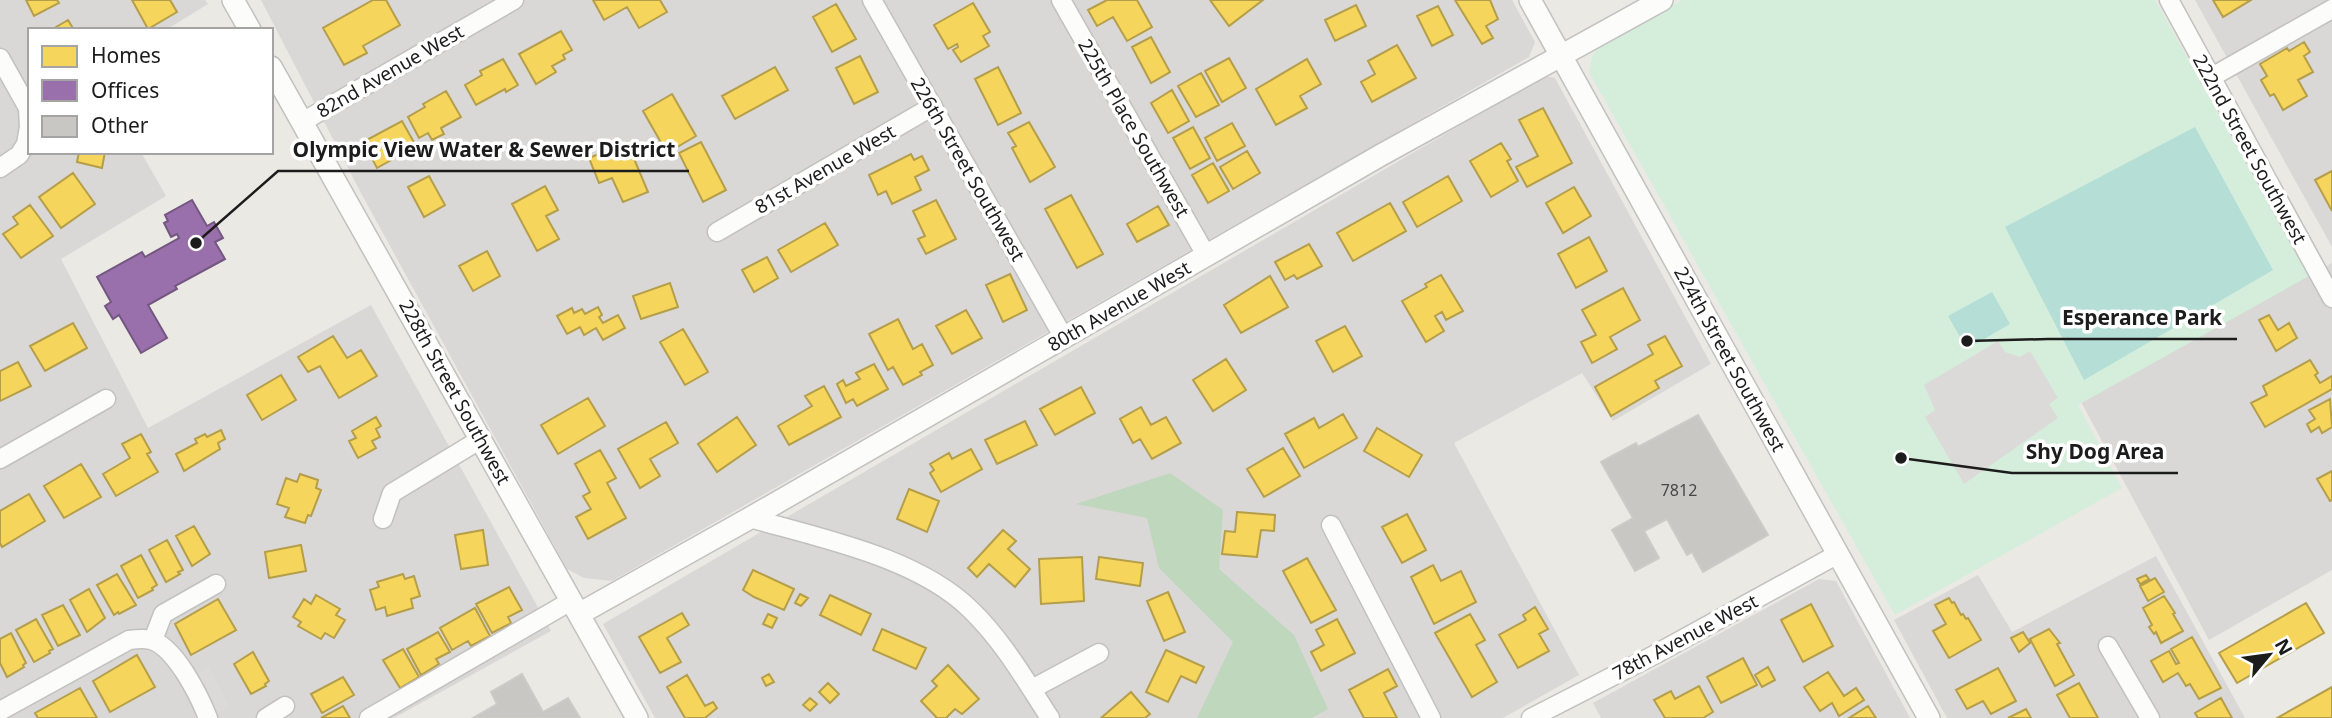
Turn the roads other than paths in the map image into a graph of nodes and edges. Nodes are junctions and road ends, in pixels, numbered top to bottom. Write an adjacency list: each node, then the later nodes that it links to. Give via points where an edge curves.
1 (233, 0): 9 (street)
2 (514, 0): 16 (street, 82nd Avenue West)
3 (872, 0): 14 (street, 226th Street Southwest)
4 (1061, 0): 20 (street, 225th Place Southwest)
5 (1530, 0): 10 (street, 224th Street Southwest)
6 (1662, 0): 10 (street, 80th Avenue West)
7 (2169, 0): 13 (street, 222nd Street Southwest)
8 (2332, 9): 13 (street)
9 (249, 28)
10 (1561, 56): 20 (street, 80th Avenue West); 29 (street, 224th Street Southwest)
11 (0, 58): 15 (street)
12 (273, 71): 16 (street, 228th Street Southwest)
13 (2210, 78): 21 (street, 222nd Street Southwest)
14 (933, 106): 19 (street, 81st Avenue West); 22 (street, 226th Street Southwest)
15 (28, 108)
16 (302, 122): 24 (street, 228th Street Southwest)
17 (28, 133): 18 (street, via 19,155)
18 (0, 168)
19 (717, 232)
20 (1206, 255): 22 (street, 80th Avenue West)
21 (2332, 298)
22 (1064, 338): 26 (street, 80th Avenue West)
23 (106, 399): 25 (street)
24 (481, 439): 27 (street, via 392,493); 31 (street, 228th Street Southwest)
25 (0, 458)
26 (750, 518): 31 (street, 80th Avenue West); 35 (street, via 907,567 943,587 971,609)
27 (383, 519)
28 (1331, 525): 43 (street)
29 (1839, 554): 44 (street, 78th Avenue West); 45 (street, 224th Street Southwest)
30 (216, 584): 32 (street, via 163,614)
31 (575, 607): 40 (street); 41 (street, 228th Street Southwest)
32 (153, 640): 37 (street, via 129,640); 38 (street, via 176,660)
33 (2108, 646): 46 (street)
34 (1099, 653): 35 (street)
35 (1032, 689): 42 (street)
36 (285, 706): 39 (street)
37 (0, 711)
38 (208, 718)
39 (266, 718)
40 (369, 718)
41 (637, 718)
42 (1050, 718)
43 (1431, 718)
44 (1531, 718)
45 (1929, 718)
46 (2150, 718)

